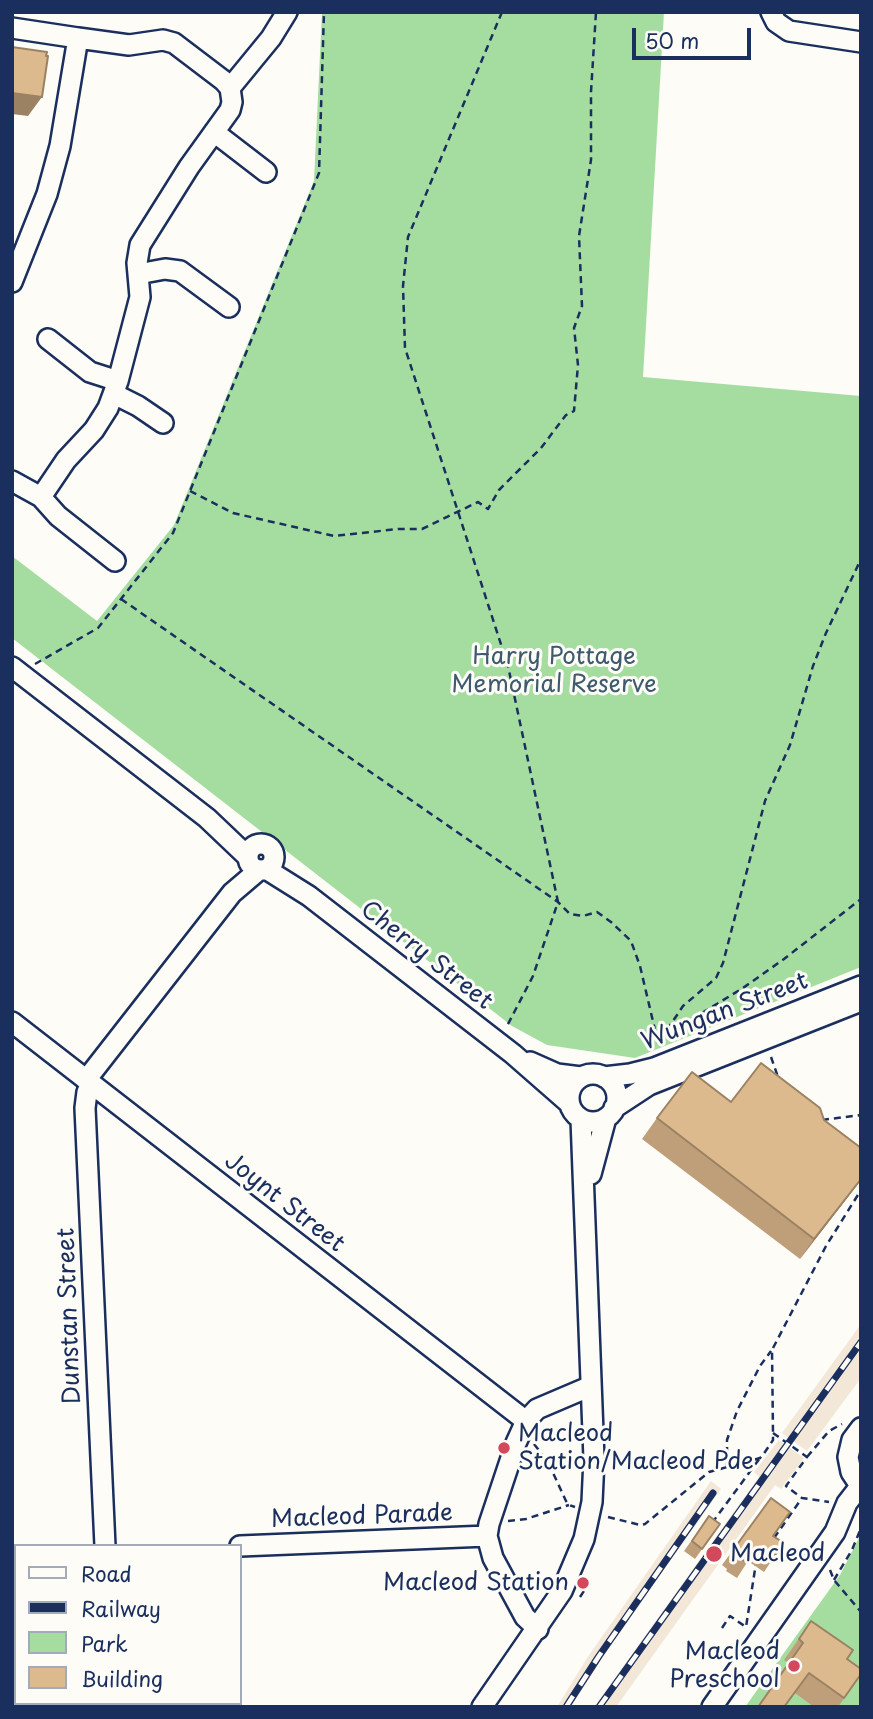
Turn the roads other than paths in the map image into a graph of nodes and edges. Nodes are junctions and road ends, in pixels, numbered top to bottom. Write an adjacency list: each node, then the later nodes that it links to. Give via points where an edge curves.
1 (287, 12): 6 (street)
2 (771, 12): 5 (street, via 781,27 789,30)
3 (12, 28): 4 (street)
4 (78, 38): 6 (street, via 129,45 163,40 185,50); 10 (street, via 60,146 47,194)
5 (861, 42)
6 (230, 88): 7 (street, via 230,110)
7 (214, 132): 8 (street); 9 (street, via 146,234 137,253)
8 (266, 172)
9 (138, 274): 11 (street, via 180,271); 13 (street, via 140,297)
10 (12, 282)
11 (229, 307)
12 (48, 339): 13 (street)
13 (116, 388): 14 (street); 16 (street, via 104,417)
14 (163, 423)
15 (12, 481): 16 (street)
16 (41, 497): 17 (street)
17 (115, 561)
18 (16, 670): 19 (street, Cherry Street)
19 (259, 859): 23 (street, Cherry Street); 26 (street, Dunstan Street)
20 (861, 986): 25 (street, Wungan Street, via 663,1064)
21 (861, 1001): 28 (street, Wungan Street, via 649,1085)
22 (12, 1023): 26 (street, Joynt Street)
23 (506, 1049): 24 (street, Cherry Street, via 556,1074); 27 (street, Cherry Street)
24 (581, 1077): 25 (street); 27 (street, via 571,1088)
25 (604, 1077): 28 (street, via 616,1094)
26 (90, 1083): 31 (street, Joynt Street); 35 (street, Dunstan Street, via 85,1108)
27 (575, 1111): 28 (street, via 594,1122); 29 (street)
28 (610, 1113): 29 (street, via 594,1157)
29 (585, 1214): 30 (street)
30 (592, 1387): 31 (street, via 537,1409); 38 (street, via 594,1485 584,1539 562,1591)
31 (523, 1427): 34 (street)
32 (855, 1427): 33 (street, via 848,1457 850,1472)
33 (860, 1482): 37 (street); 37 (street, via 835,1504)
34 (487, 1536): 36 (street, Macleod Parade); 38 (street, via 493,1558 525,1617)
35 (104, 1544)
36 (242, 1546)
37 (822, 1549): 40 (street)
38 (538, 1629): 39 (street)
39 (482, 1707)
40 (712, 1707)

